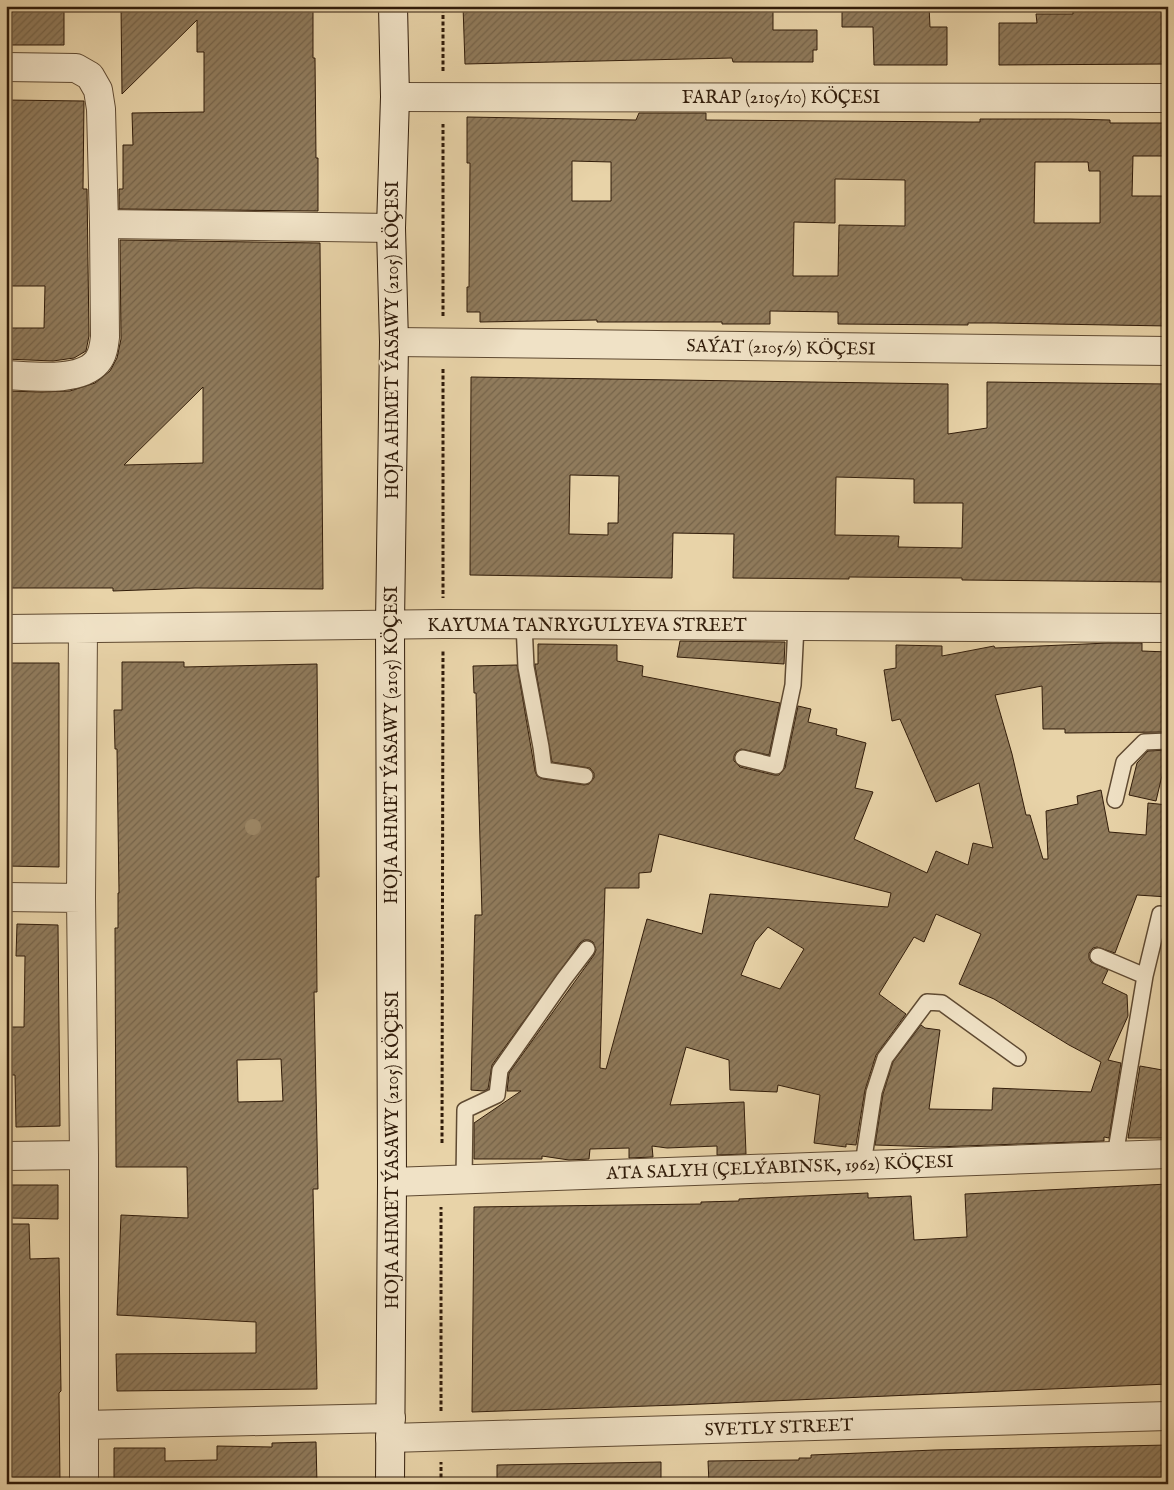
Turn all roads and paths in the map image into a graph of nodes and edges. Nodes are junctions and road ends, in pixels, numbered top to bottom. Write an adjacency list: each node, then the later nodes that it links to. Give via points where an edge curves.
1 (393, 6): 4 (street, HOJA AHMET ÝASAWY (2105) KÖÇESI)
2 (443, 6): 5 (path)
3 (6, 67): 7 (street, via 76,68 90,76 98,90 101,109)
4 (395, 97): 5 (street, FARAP (2105/10) KÖÇESI); 8 (street, HOJA AHMET ÝASAWY (2105) KÖÇESI)
5 (443, 97): 6 (street, FARAP (2105/10) KÖÇESI); 10 (path)
6 (1168, 98)
7 (104, 224): 8 (street); 12 (street, via 105,336 97,362 72,376)
8 (391, 228): 9 (street, HOJA AHMET ÝASAWY (2105) KÖÇESI)
9 (394, 342): 10 (street, SAÝAT (2105/9) KÖÇESI); 13 (street, HOJA AHMET ÝASAWY (2105) KÖÇESI)
10 (442, 342): 11 (street, SAÝAT (2105/9) KÖÇESI); 14 (path)
11 (1168, 352)
12 (6, 376)
13 (390, 624): 14 (street, KAYUMA TANRYGULYEVA STREET); 19 (street, KAYUMA TANRYGULYEVA STREET); 37 (street, HOJA AHMET ÝASAWY (2105) KÖÇESI)
14 (443, 624): 15 (street, KAYUMA TANRYGULYEVA STREET); 36 (path)
15 (524, 624): 16 (street, KAYUMA TANRYGULYEVA STREET); 22 (lane, via 526,667 544,770)
16 (796, 626): 17 (street, KAYUMA TANRYGULYEVA STREET); 21 (lane, via 793,685 776,766)
17 (1168, 628)
18 (6, 629): 19 (street, KAYUMA TANRYGULYEVA STREET)
19 (83, 629): 25 (street)
20 (1168, 741): 23 (lane, via 1144,742 1124,762)
21 (743, 758)
22 (586, 776)
23 (1115, 800)
24 (6, 898): 25 (street)
25 (81, 898): 32 (street)
26 (1160, 914): 29 (lane)
27 (587, 949): 36 (lane, via 500,1070 497,1096 465,1110)
28 (1098, 956): 29 (lane)
29 (1145, 976): 34 (lane)
30 (1018, 1058): 35 (lane, via 942,1003 927,1002 885,1058 874,1092)
31 (1168, 1154): 34 (street, ATA SALYH (ÇELÝABINSK, 1962) KÖÇESI)
32 (84, 1155): 33 (street); 39 (street)
33 (6, 1156)
34 (1115, 1156): 35 (street, ATA SALYH (ÇELÝABINSK, 1962) KÖÇESI)
35 (864, 1164): 36 (street, ATA SALYH (ÇELÝABINSK, 1962) KÖÇESI)
36 (453, 1179): 37 (street, ATA SALYH (ÇELÝABINSK, 1962) KÖÇESI); 41 (path)
37 (392, 1182): 40 (street, HOJA AHMET ÝASAWY (2105) KÖÇESI)
38 (1168, 1416): 41 (street, SVETLY STREET)
39 (84, 1426): 40 (street, SVETLY STREET); 42 (street)
40 (391, 1428): 41 (street, SVETLY STREET); 43 (street, HOJA AHMET ÝASAWY (2105) KÖÇESI)
41 (441, 1436): 44 (path)
42 (84, 1484)
43 (390, 1484)
44 (441, 1484)

